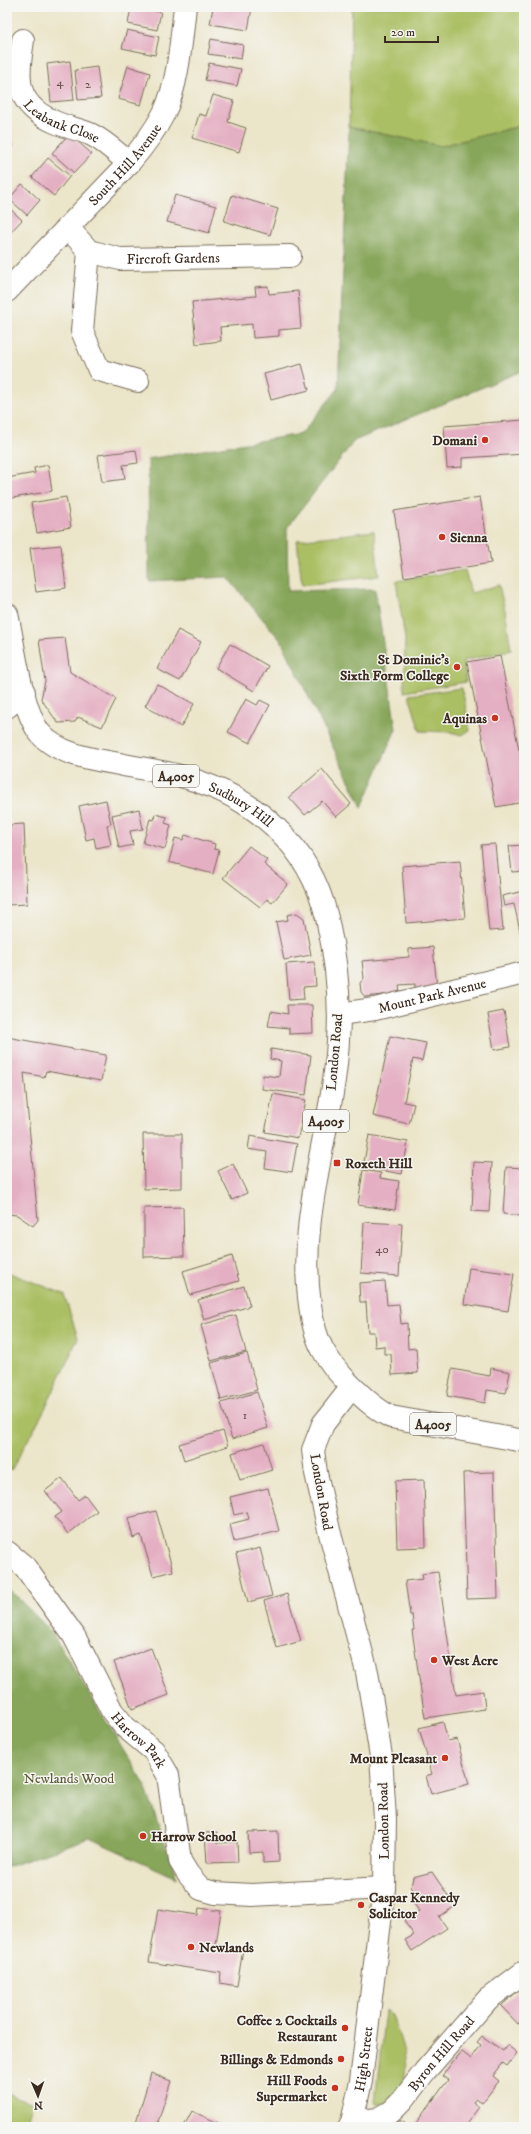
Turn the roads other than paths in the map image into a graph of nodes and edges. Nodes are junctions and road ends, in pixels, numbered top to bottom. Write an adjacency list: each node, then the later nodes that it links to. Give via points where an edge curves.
1 (185, 7): 3 (street, South Hill Avenue, via 176,73 165,112)
2 (23, 40): 3 (street, Leabank Close, via 19,70 24,98 31,108 57,123 92,135)
3 (129, 163): 4 (street, South Hill Avenue)
4 (69, 229): 5 (street); 7 (street, South Hill Avenue)
5 (89, 251): 6 (street, Fircroft Gardens, via 120,259); 8 (street, via 82,332 99,370)
6 (290, 256)
7 (7, 291)
8 (138, 382)
9 (7, 614): 10 (street, Sudbury Hill / A4005)
10 (24, 692): 11 (street); 12 (street, Sudbury Hill / A4005, via 30,714 40,733 60,748 93,759 185,777 238,799 270,821 297,850 315,884 326,916)
11 (7, 707)
12 (336, 967): 14 (street, London Road / A4005)
13 (524, 973): 14 (street, Mount Park Avenue, via 375,1009)
14 (338, 1014): 15 (street, London Road / A4005, via 337,1049 314,1186 307,1276 313,1324 321,1348 336,1371)
15 (352, 1387): 16 (street, A4005, via 375,1408 391,1417); 18 (street, London Road, via 323,1424 313,1450 329,1530 367,1672 379,1748 385,1819)
16 (524, 1441)
17 (7, 1552): 18 (street, Harrow Park, via 25,1567 74,1636 112,1711 154,1751 168,1775 180,1861 201,1889 214,1893 252,1895)
18 (384, 1888): 20 (street, London Road)
19 (524, 1972): 21 (street, Byron Hill Road, via 488,1999 391,2112 378,2118)
20 (372, 1990): 21 (street, High Street, via 361,2081)
21 (351, 2124)

